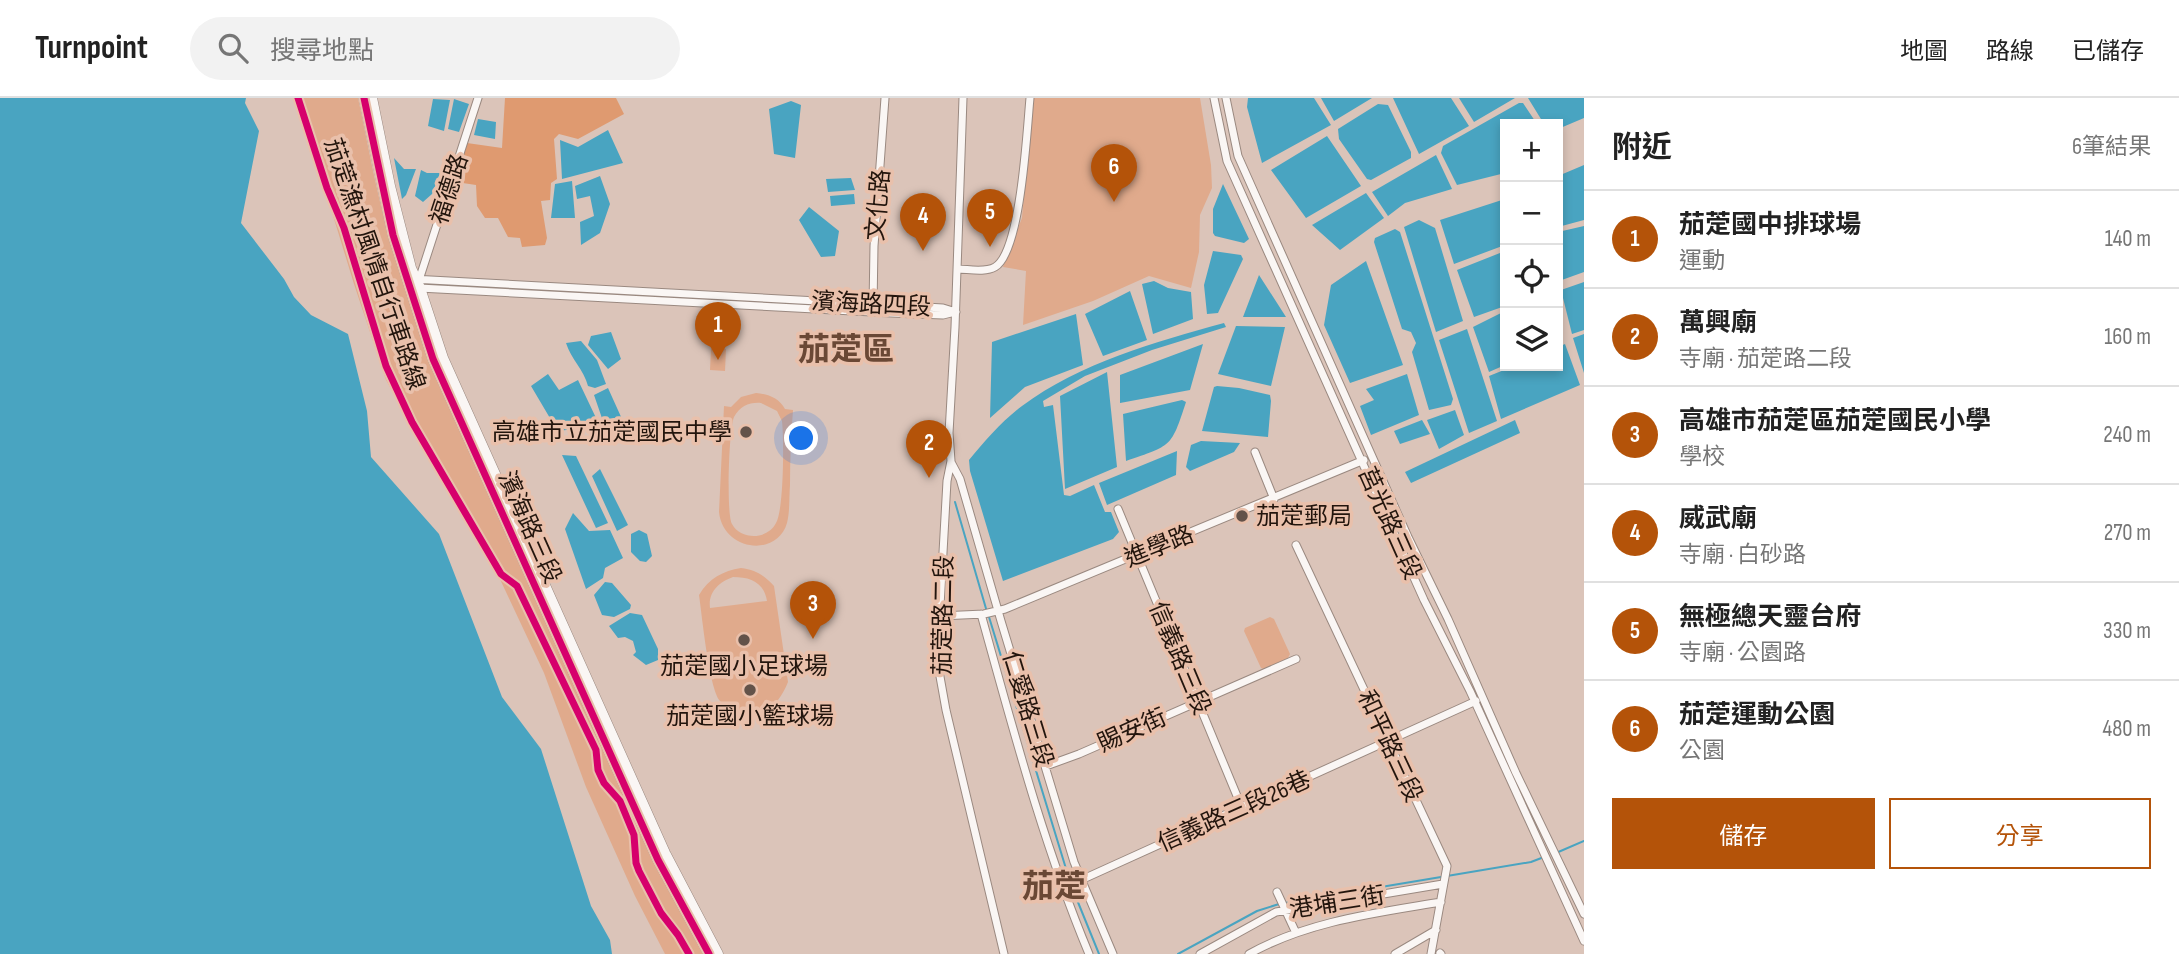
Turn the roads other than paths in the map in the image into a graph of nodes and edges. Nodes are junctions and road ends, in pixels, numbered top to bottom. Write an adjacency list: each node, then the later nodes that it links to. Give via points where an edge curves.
1 (364, 98): 10 (main road, 濱海路三段, via 393,235)
2 (372, 98): 10 (main road, 濱海路三段)
3 (478, 98): 10 (street, 福德路)
4 (886, 98): 12 (street, 文化路)
5 (963, 98): 9 (street, 茄萣路二段)
6 (1030, 98): 9 (street, via 1019,208 1002,261 991,269)
7 (1214, 98): 14 (street, 莒光路三段, via 1227,161)
8 (1226, 98): 11 (street, 莒光路三段, via 1238,156)
9 (957, 269): 13 (street, 茄萣路二段)
10 (414, 282): 12 (street, 濱海路四段); 23 (main road, 濱海路三段, via 433,359)
11 (1304, 302): 14 (street); 16 (street, 莒光路三段)
12 (873, 308): 13 (street, 濱海路四段)
13 (956, 312): 17 (street, 茄萣路二段)
14 (1296, 313): 18 (street, 莒光路三段)
15 (1255, 452): 19 (street)
16 (1372, 456): 18 (street, 進學路); 28 (street, 莒光路三段)
17 (951, 461): 24 (street, 仁愛路三段, via 960,479); 26 (street, 茄萣路二段)
18 (1363, 461): 19 (street, 進學路); 30 (street, 莒光路三段)
19 (1274, 499): 22 (street, 進學路)
20 (1118, 509): 22 (street, 信義路三段)
21 (1296, 545): 31 (street, 和平路三段)
22 (1137, 555): 24 (street, 進學路); 29 (street, 信義路三段)
23 (542, 589): 43 (main road, 濱海路三段, via 659,860); 44 (main road, 濱海路三段, via 665,853)
24 (995, 612): 25 (street, 進學路); 32 (street, 仁愛路三段)
25 (982, 614): 26 (street, 進學路); 46 (street, via 1026,773)
26 (940, 617): 45 (street, 茄萣路二段, via 939,671 946,710)
27 (1296, 659): 29 (street, 賜安街)
28 (1484, 698): 30 (street, 信義路三段26巷); 39 (street, 莒光路三段)
29 (1198, 701): 32 (street, 賜安街); 33 (street, 信義路三段)
30 (1475, 702): 31 (street, 信義路三段26巷); 42 (street, 莒光路三段)
31 (1388, 743): 33 (street, 信義路三段26巷); 35 (street, 和平路三段, via 1447,866)
32 (1046, 766): 34 (street, 仁愛路三段)
33 (1242, 807): 34 (street, 信義路三段26巷)
34 (1082, 880): 47 (street, 仁愛路三段)
35 (1443, 884): 37 (street, 和平路三段); 38 (street, 港埔三街)
36 (1277, 892): 38 (street)
37 (1441, 902): 40 (street, 和平路三段); 41 (street, via 1338,920)
38 (1285, 910): 41 (street); 48 (street, 港埔三街)
39 (1584, 914)
40 (1436, 930): 50 (street); 51 (street, 和平路三段)
41 (1296, 933): 49 (street)
42 (1584, 941)
43 (709, 954)
44 (718, 954)
45 (1004, 954)
46 (1089, 954)
47 (1113, 954)
48 (1200, 954)
49 (1249, 954)
50 (1395, 954)
51 (1437, 954)

